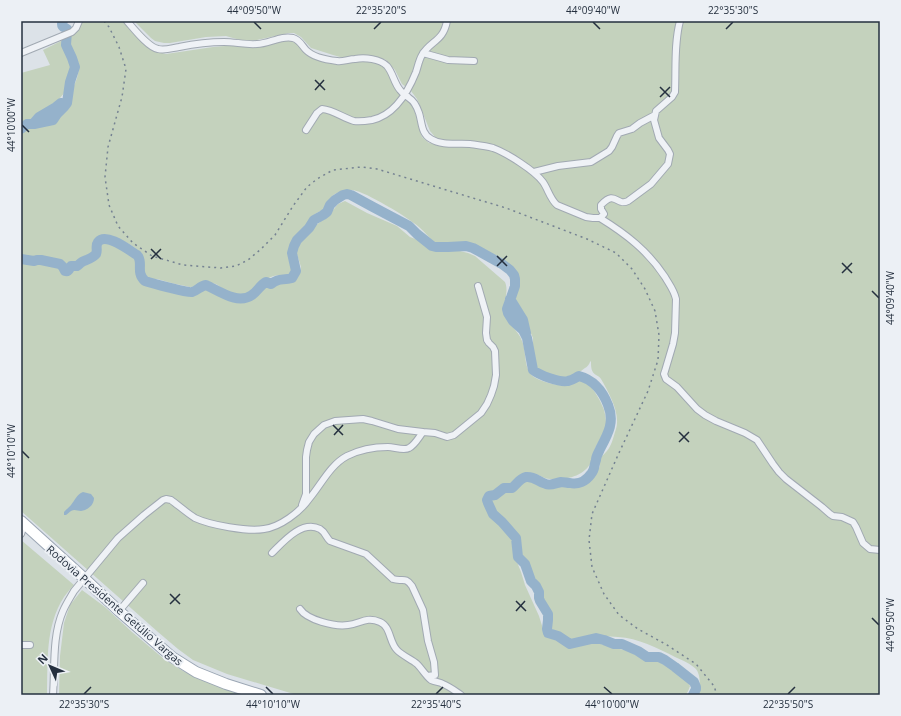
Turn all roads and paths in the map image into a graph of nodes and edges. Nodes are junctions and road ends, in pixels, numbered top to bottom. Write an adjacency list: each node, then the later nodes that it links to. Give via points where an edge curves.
1 (79, 21): 5 (street, via 72,32)
2 (127, 21): 8 (street, via 149,44 163,50 223,42 255,45 291,38 311,53 330,59 339,61 363,58 379,61 389,69)
3 (447, 21): 6 (street, via 440,37)
4 (680, 21): 9 (street, via 674,92)
5 (21, 53)
6 (423, 53): 7 (street, via 448,60); 8 (street)
7 (474, 61)
8 (404, 94): 10 (street, via 396,106 384,116 362,122 322,109); 11 (street, via 414,103 423,131 430,139 442,143 494,148)
9 (655, 115): 11 (street, via 632,129 619,133 612,147 591,162); 12 (street, via 658,138 670,154 668,164 651,184 625,203 615,198 608,199 601,205 604,214)
10 (306, 130)
11 (534, 172): 12 (street, via 556,205 586,217)
12 (600, 218): 17 (street, via 641,248 660,270 675,294 675,333 664,374 666,380 677,387 697,410 758,440 786,479 833,516 853,522 863,543 870,549)
13 (478, 286): 14 (street, via 487,317 487,340 495,351 496,375 491,396 481,413 454,435 446,437)
14 (423, 432): 15 (street, via 407,449 381,447 347,456 332,468); 15 (street, via 398,429 363,419 335,421 324,426 309,442 306,494)
15 (300, 510): 19 (street, via 279,524 264,529 235,528 202,521 166,499 118,538)
16 (22, 527): 19 (main road, Rodovia Presidente Getúlio Vargas)
17 (880, 550)
18 (272, 552): 25 (street, via 297,531 314,527 324,532 330,540 366,554 393,579 402,579 410,583 422,610 434,662 435,675)
19 (85, 579): 22 (main road, Rodovia Presidente Getúlio Vargas); 26 (street, via 68,600 58,626)
20 (143, 583): 22 (street)
21 (300, 609): 25 (street, via 312,618 339,626 366,619 380,622 387,628 396,648)
22 (119, 611): 27 (main road, Rodovia Presidente Getúlio Vargas, via 172,657 196,672)
23 (21, 645): 24 (street)
24 (30, 645)
25 (427, 676): 28 (street)
26 (53, 695)
27 (261, 695)
28 (461, 695)

